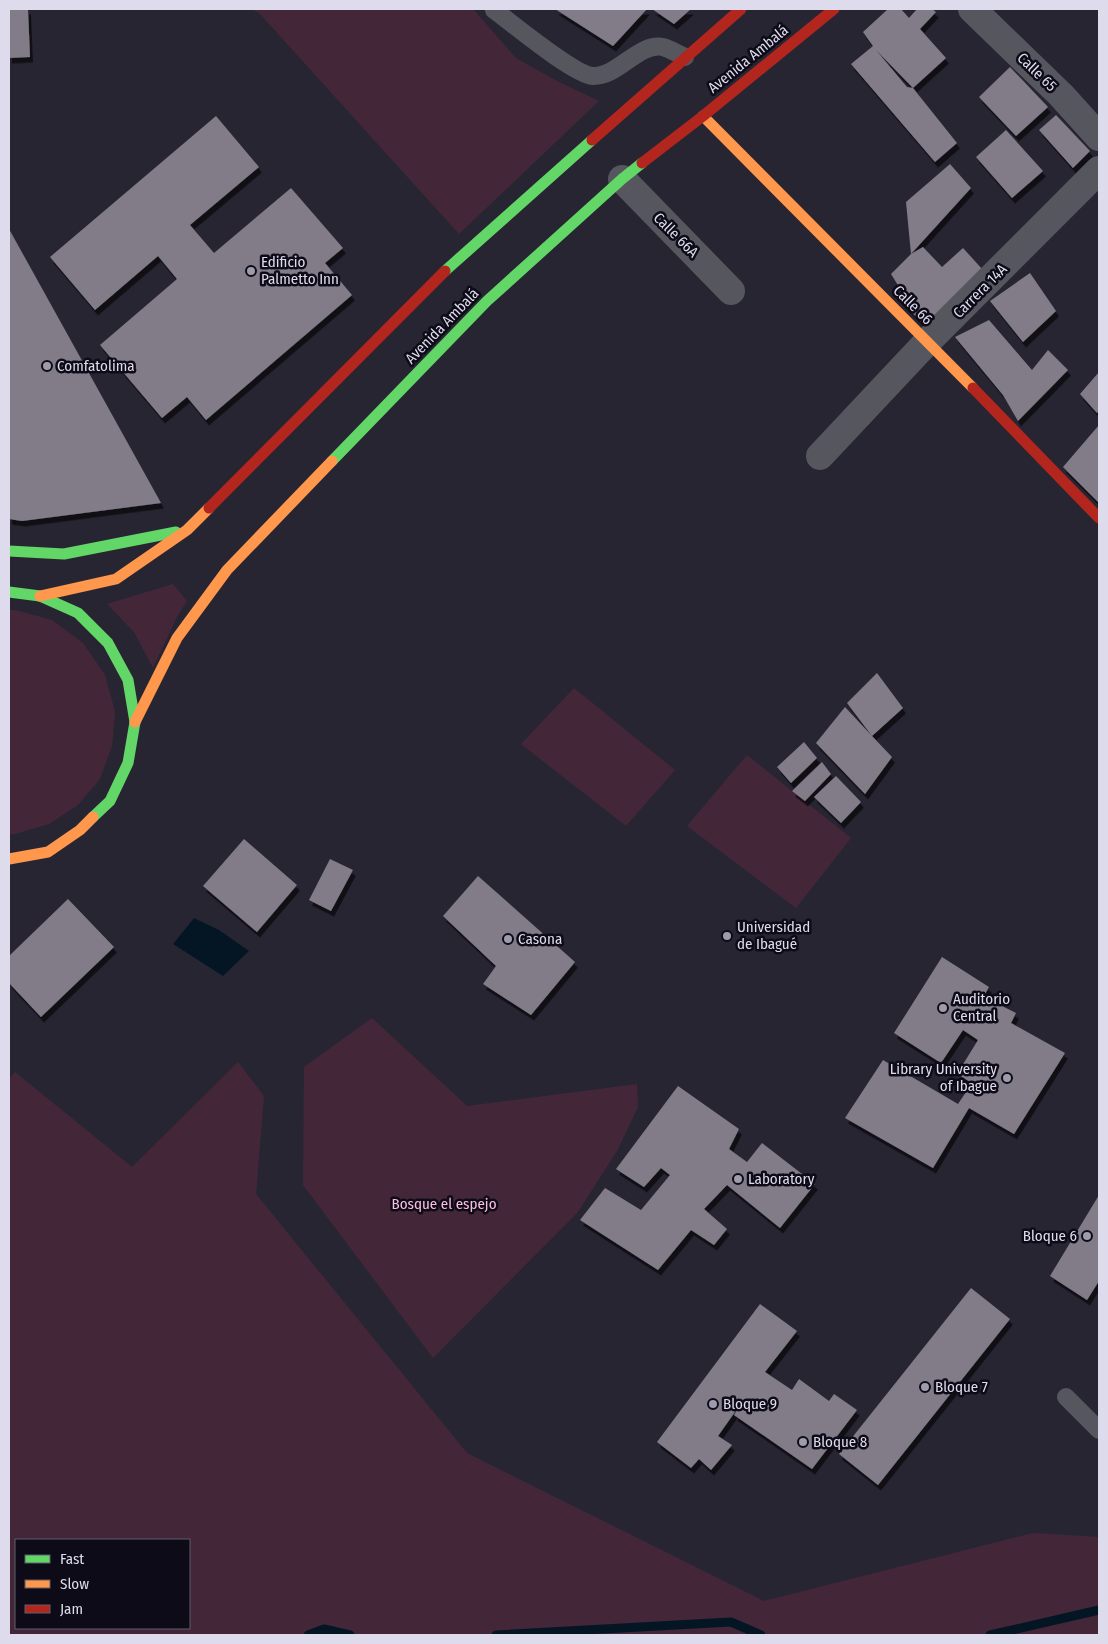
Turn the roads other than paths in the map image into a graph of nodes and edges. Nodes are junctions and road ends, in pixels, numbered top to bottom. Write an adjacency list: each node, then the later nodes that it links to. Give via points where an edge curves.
1 (741, 9): 5 (main road)
2 (834, 9): 6 (main road, Avenida Ambalá)
3 (972, 9): 7 (street, Calle 65, via 1061,95)
4 (494, 10): 5 (lane, via 571,67 593,76 608,72 648,48 663,47)
5 (684, 57): 14 (main road, via 450,265)
6 (703, 116): 9 (main road, Avenida Ambalá); 11 (main road, Calle 66)
7 (1099, 137)
8 (1099, 170): 11 (street, Carrera 14A)
9 (622, 179): 10 (street, Calle 66A); 18 (main road, Avenida Ambalá, via 487,300 227,570 177,638)
10 (731, 291)
11 (928, 341): 12 (street, Carrera 14A); 13 (main road, Calle 66)
12 (820, 456)
13 (1099, 518)
14 (187, 530): 15 (main road, via 64,554); 17 (main road, via 116,579)
15 (9, 551)
16 (9, 592): 17 (main road)
17 (40, 596): 18 (main road, via 78,613 108,643 128,680)
18 (135, 722): 19 (main road, via 128,764 110,800 80,830 48,852)
19 (9, 859)
20 (1066, 1397): 21 (lane)
21 (1099, 1430)

